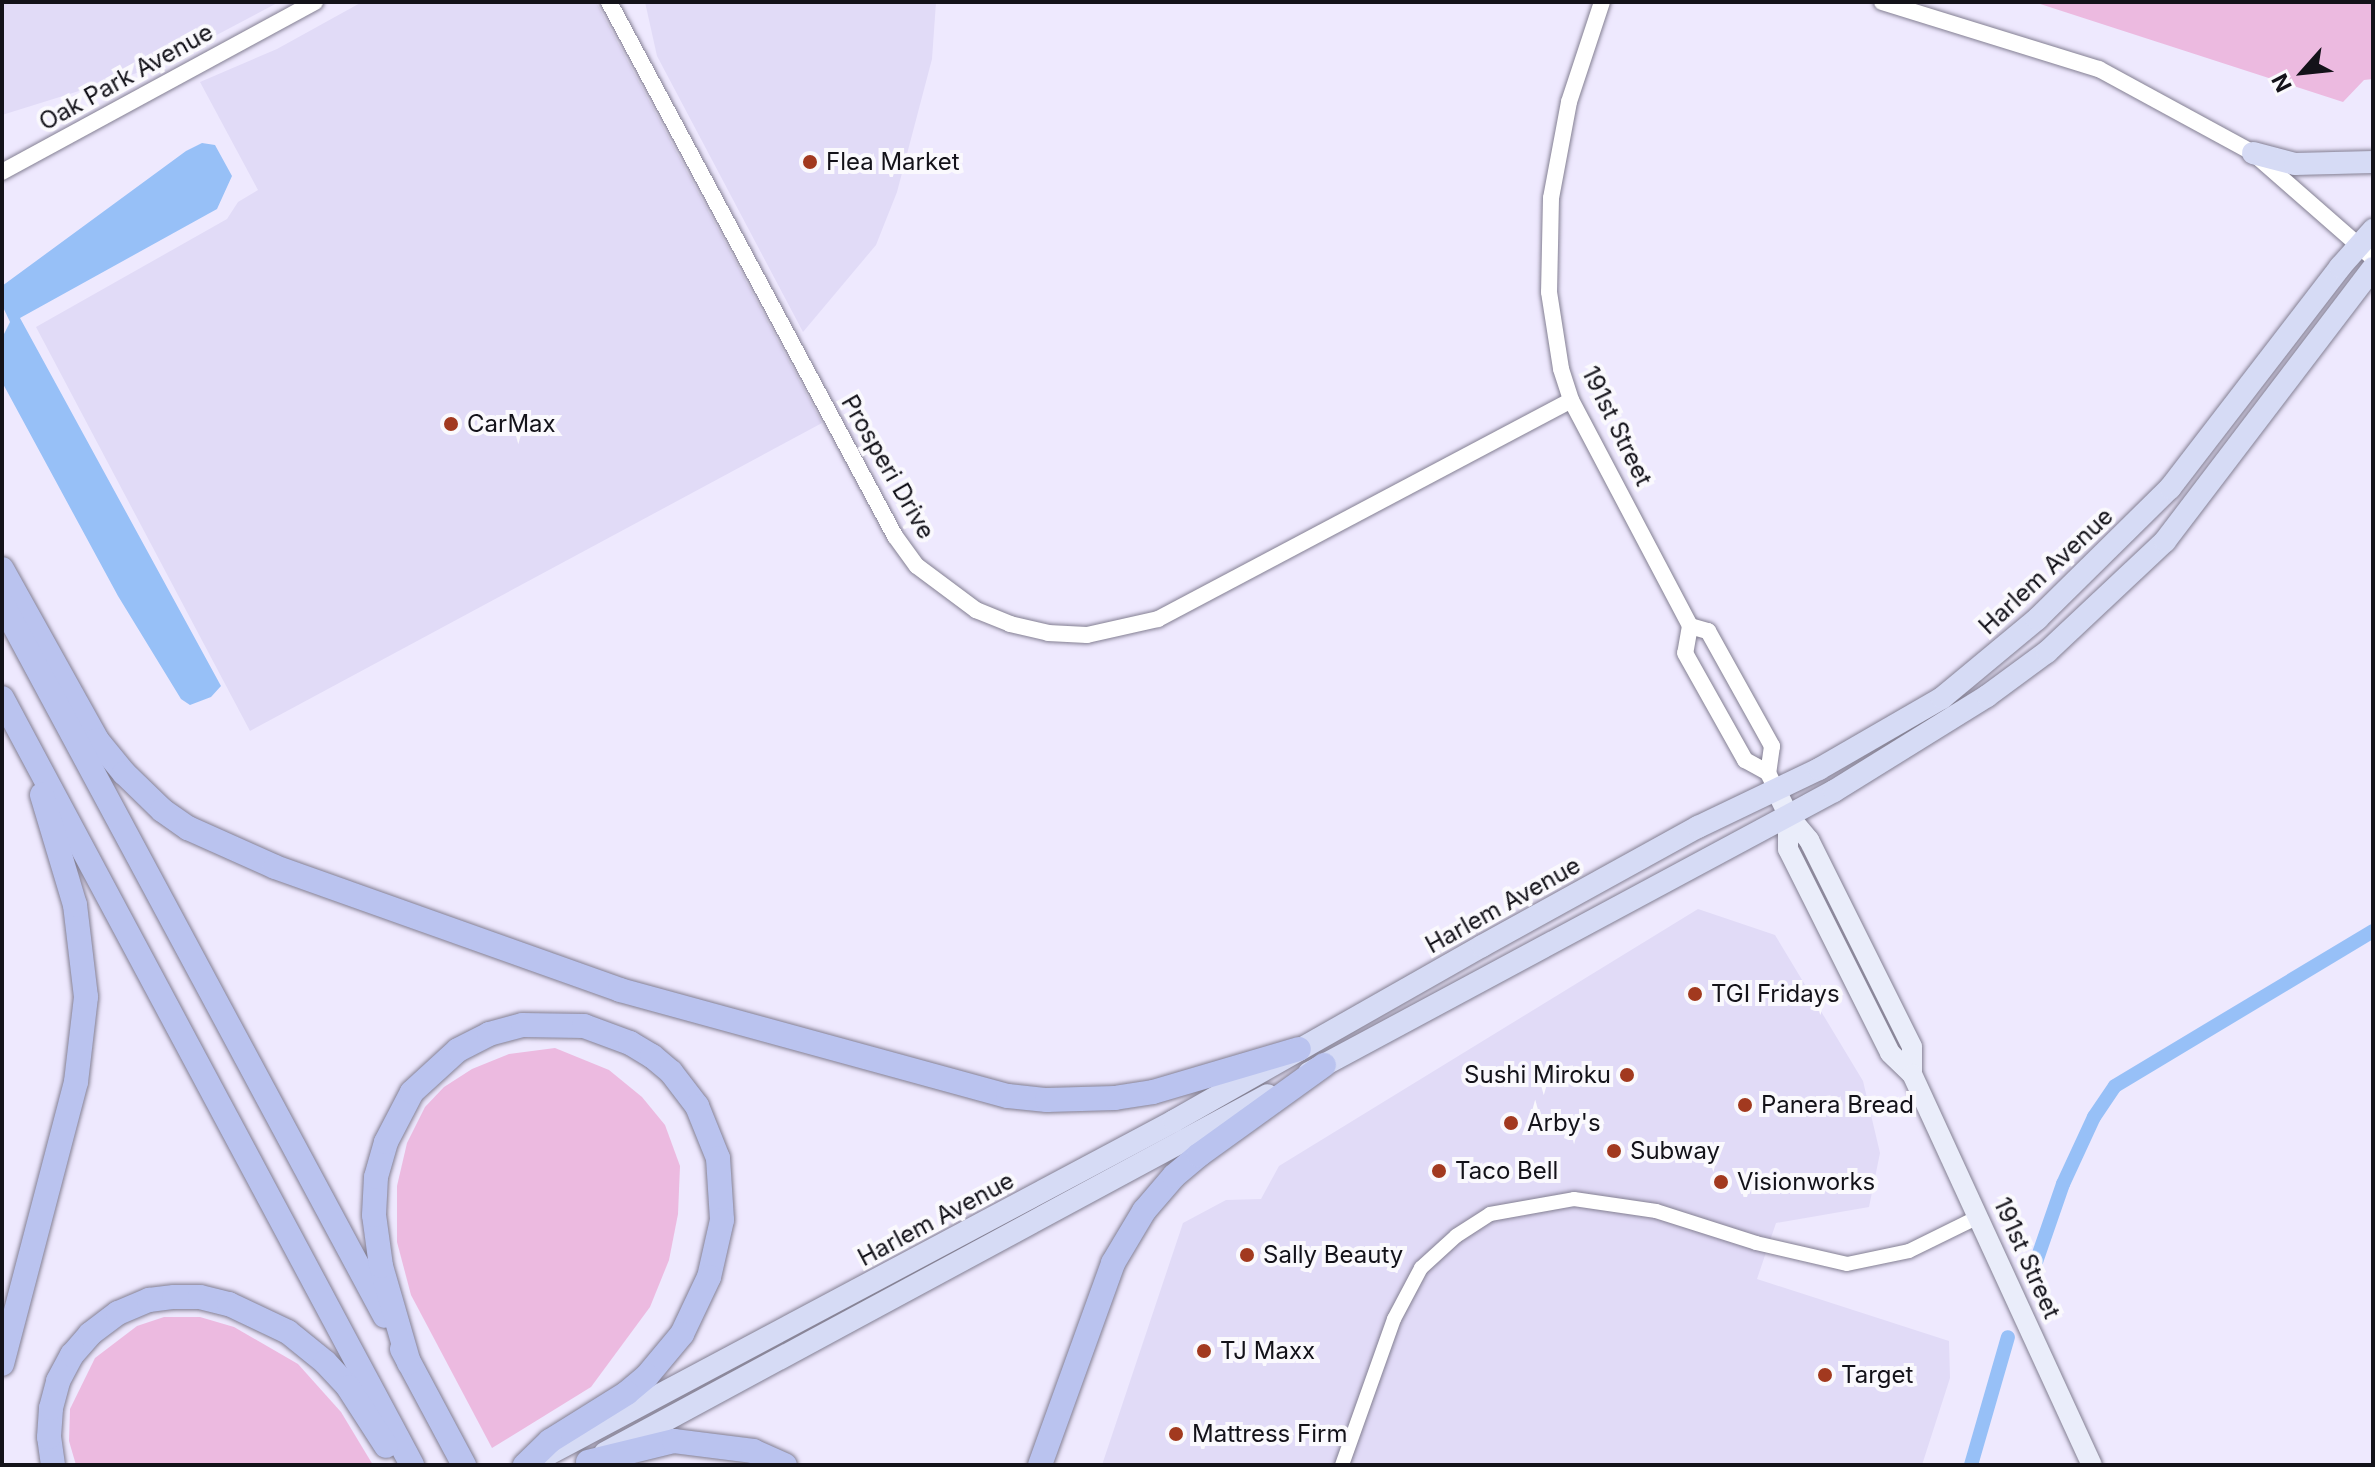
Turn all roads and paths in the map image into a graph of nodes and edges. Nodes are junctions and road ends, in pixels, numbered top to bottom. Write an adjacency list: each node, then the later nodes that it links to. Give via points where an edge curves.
1 (315, 2): 7 (street, Oak Park Avenue)
2 (609, 2): 10 (street, Prosperi Drive, via 895,536 917,566 987,615 1048,633 1087,635 1158,619)
3 (1602, 2): 10 (street, 191st Street, via 1562,131 1550,210 1549,292)
4 (1882, 2): 5 (street, via 2099,69)
5 (2253, 153): 6 (main road, via 2295,164); 8 (street)
6 (2373, 162)
7 (2, 172)
8 (2368, 245): 16 (main road, Harlem Avenue, via 2170,488 2037,619 1942,698)
9 (2373, 268): 17 (main road, Harlem Avenue, via 2202,497 2112,595 1987,696)
10 (1571, 400): 13 (street, 191st Street)
11 (2, 569): 18 (highway, via 97,740 124,773 188,828 275,867 620,990 1008,1096 1128,1096)
12 (2, 603): 21 (highway)
13 (1690, 626): 16 (street, 191st Street, via 1685,653 1745,760); 16 (street, 191st Street, via 1708,631 1772,746)
14 (2, 698): 15 (highway)
15 (31, 754): 22 (highway, via 75,905 86,997 76,1082); 26 (highway)
16 (1772, 782): 17 (main road, 191st Street); 18 (main road, Harlem Avenue)
17 (1788, 815): 19 (main road, Harlem Avenue); 20 (main road, 191st Street, via 1809,840 1912,1047 1912,1074)
18 (1299, 1049): 28 (main road, Harlem Avenue, via 1174,1121)
19 (1324, 1065): 23 (main road, Harlem Avenue); 30 (highway, via 1199,1155 1144,1211 1113,1263)
20 (1980, 1216): 31 (street, via 1909,1251 1847,1264 1756,1243 1656,1211 1574,1199 1490,1214 1421,1268 1394,1319); 32 (main road, 191st Street)
21 (409, 1363): 27 (highway); 28 (highway, via 381,1266 374,1215 376,1177 386,1142 412,1092 458,1050 523,1025 584,1026 652,1056 697,1106 716,1150 722,1220 709,1277 682,1334 647,1376 550,1441)
22 (2, 1364)
23 (585, 1464): 29 (highway, via 674,1441 753,1451)
24 (53, 1465): 25 (highway, via 53,1394 81,1344 127,1309 186,1296 246,1310 308,1346 348,1387)
25 (397, 1465)
26 (412, 1465)
27 (464, 1465)
28 (527, 1465)
29 (785, 1465)
30 (1040, 1465)
31 (1342, 1465)
32 (2092, 1465)

